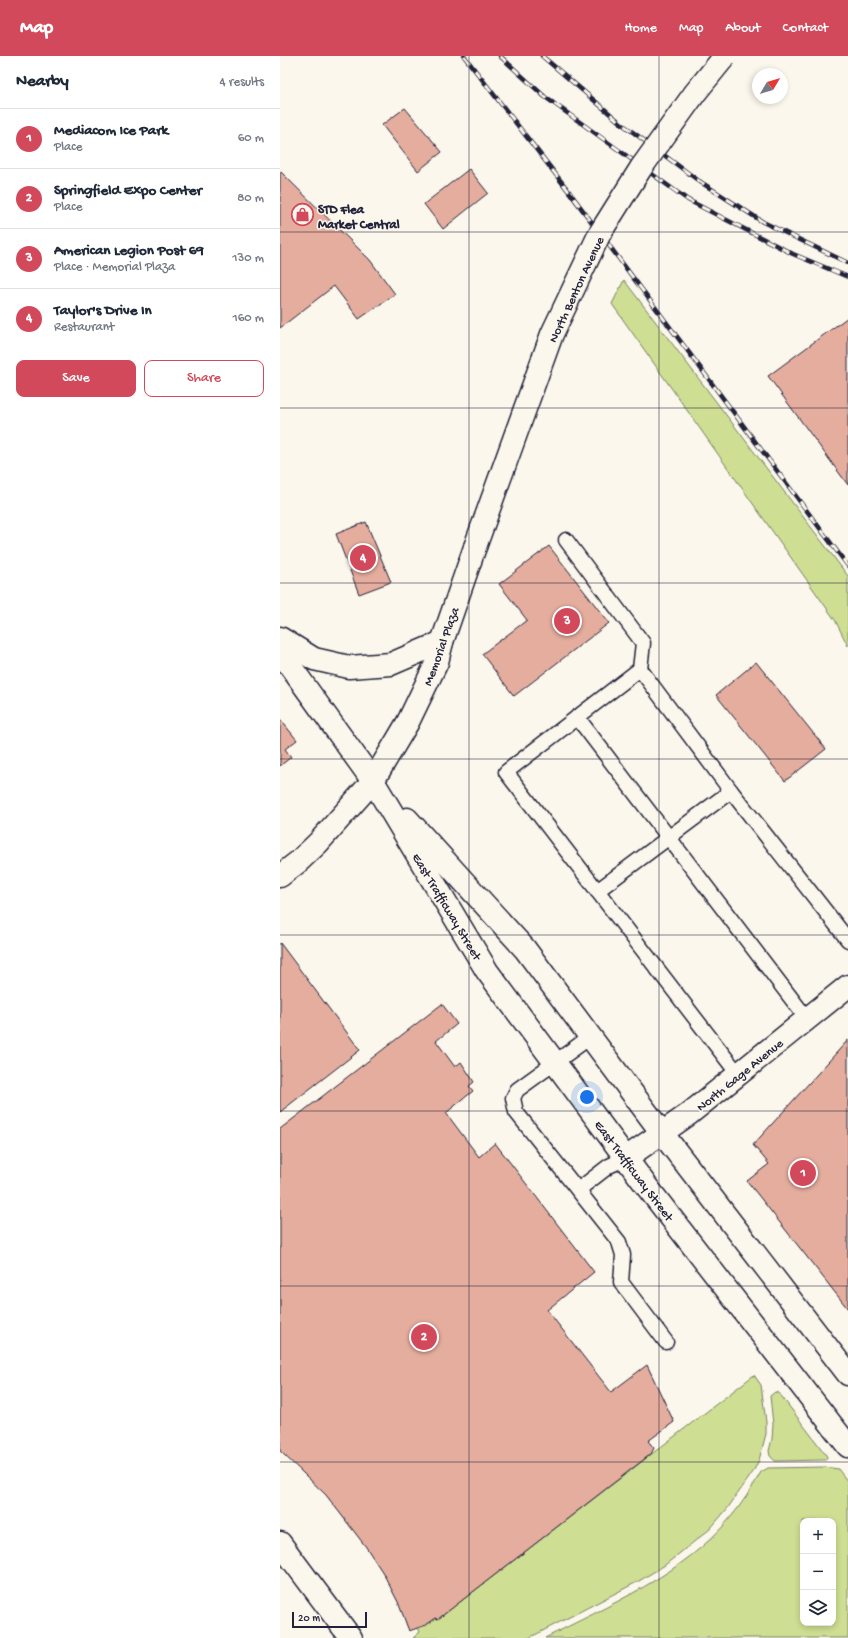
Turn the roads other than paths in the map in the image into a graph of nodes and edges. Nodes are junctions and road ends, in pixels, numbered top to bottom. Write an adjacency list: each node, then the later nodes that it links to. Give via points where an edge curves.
1 (725, 56): 3 (main road, North Benton Avenue, bridge, via 641,168 594,246 552,334)
2 (566, 540): 7 (lane, via 643,643)
3 (475, 548): 5 (main road, Memorial Plaza)
4 (280, 638): 5 (main road, via 314,659 349,667 391,664)
5 (442, 642): 9 (main road, Memorial Plaza, via 437,662 424,692)
6 (280, 652): 9 (main road, East Trafficway Street)
7 (640, 669): 8 (lane); 10 (lane)
8 (577, 718): 11 (lane); 13 (lane, via 506,772)
9 (373, 781): 12 (main road, Memorial Plaza, via 318,843); 17 (main road, East Trafficway Street, via 525,949); 18 (main road, East Trafficway Street, via 487,971)
10 (731, 791): 11 (lane); 14 (lane)
11 (669, 838): 13 (lane); 16 (lane)
12 (280, 876)
13 (597, 891): 19 (lane)
14 (848, 940)
15 (848, 986): 16 (main road, North Gage Avenue)
16 (807, 1019): 19 (main road, North Gage Avenue)
17 (590, 1037): 18 (lane); 20 (main road, East Trafficway Street)
18 (554, 1063): 21 (main road, East Trafficway Street); 22 (lane, via 517,1090 513,1098 516,1112)
19 (738, 1074): 20 (main road, North Gage Avenue)
20 (662, 1133): 21 (main road, North Gage Avenue); 24 (main road, East Trafficway Street)
21 (626, 1158): 22 (lane, via 608,1166); 25 (main road, East Trafficway Street)
22 (578, 1190): 23 (lane, via 619,1242 623,1255 622,1282)
23 (666, 1342)
24 (848, 1374)
25 (848, 1446)
26 (280, 1543): 27 (main road)
27 (351, 1638)

